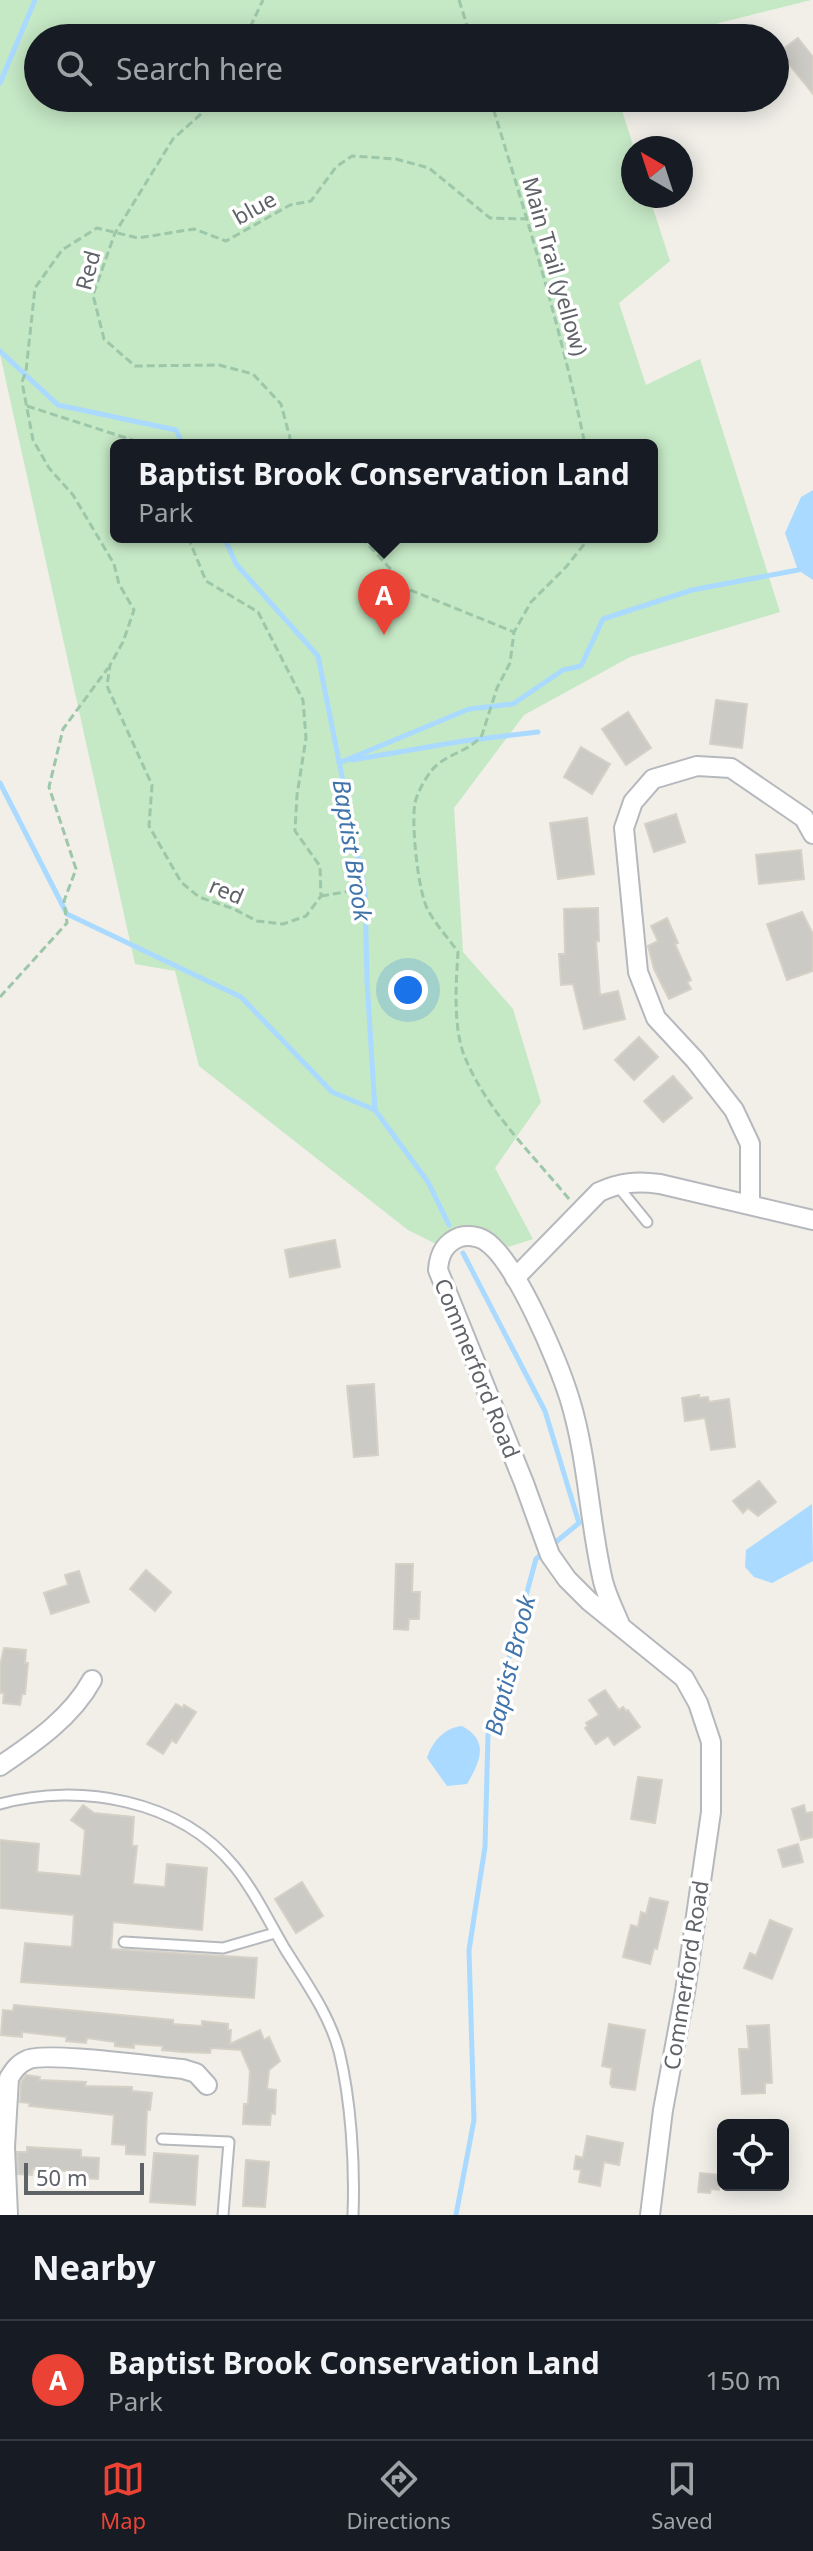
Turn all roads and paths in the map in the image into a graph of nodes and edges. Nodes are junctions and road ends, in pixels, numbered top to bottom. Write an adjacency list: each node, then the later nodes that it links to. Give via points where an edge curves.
1 (263, 0): 3 (path)
2 (459, 0): 4 (path)
3 (252, 24)
4 (467, 24)
5 (203, 112): 8 (path, Red, via 173,139)
6 (494, 112): 7 (path, Main Trail (yellow))
7 (528, 219): 8 (path, blue, via 490,218 429,168 352,156 336,167 311,201 290,205 226,241 194,229 138,238); 12 (path, Main Trail (yellow))
8 (115, 233): 9 (path, blue, via 97,228 62,250 35,288 22,382); 11 (path, Red, via 93,295 104,339 135,366 219,365 253,374 281,404)
9 (27, 406): 10 (path); 17 (path, via 33,440 114,564 134,610)
10 (129, 439)
11 (290, 439)
12 (584, 439)
13 (190, 543): 20 (path, via 206,581 258,612 303,700 306,738 295,831 320,866)
14 (367, 543): 16 (path, via 410,590)
15 (585, 543): 16 (path, via 531,602)
16 (514, 632): 24 (path, via 510,663 482,735 432,770 415,801 414,843 427,910 458,952 454,995 463,1053 487,1100)
17 (110, 665): 20 (path, red, via 107,686 152,785 149,826 181,882 199,897 257,921 283,924 306,916); 21 (path, via 63,729 49,787 76,869 64,901 67,923)
18 (813, 834): 23 (street, via 804,818 731,768 697,766 653,779 633,802 624,828 638,972 656,1018 734,1110 750,1144)
19 (351, 891): 20 (path)
20 (321, 896)
21 (0, 997)
22 (616, 1184): 23 (street, via 660,1184); 24 (street); 26 (lane)
23 (750, 1203): 25 (street)
24 (580, 1211): 27 (street)
25 (813, 1220)
26 (647, 1222)
27 (515, 1278): 28 (street, Commerford Road, via 570,1401 604,1584); 28 (street, Commerford Road, via 486,1240 474,1236 460,1237 439,1256 443,1287 550,1555 567,1579)
28 (621, 1627): 39 (street, Commerford Road, via 684,1678 711,1742 713,1777)
29 (92, 1680): 30 (street, via 73,1707)
30 (0, 1766)
31 (0, 1804): 32 (lane, via 77,1794 143,1805 213,1845 235,1867)
32 (275, 1933): 33 (lane, via 223,1948); 38 (lane, via 321,2009 338,2050)
33 (124, 1942)
34 (207, 2085): 36 (street, via 183,2069 29,2058 9,2078)
35 (162, 2139): 37 (lane, via 229,2142)
36 (8, 2215)
37 (223, 2215)
38 (353, 2215)
39 (650, 2215)

